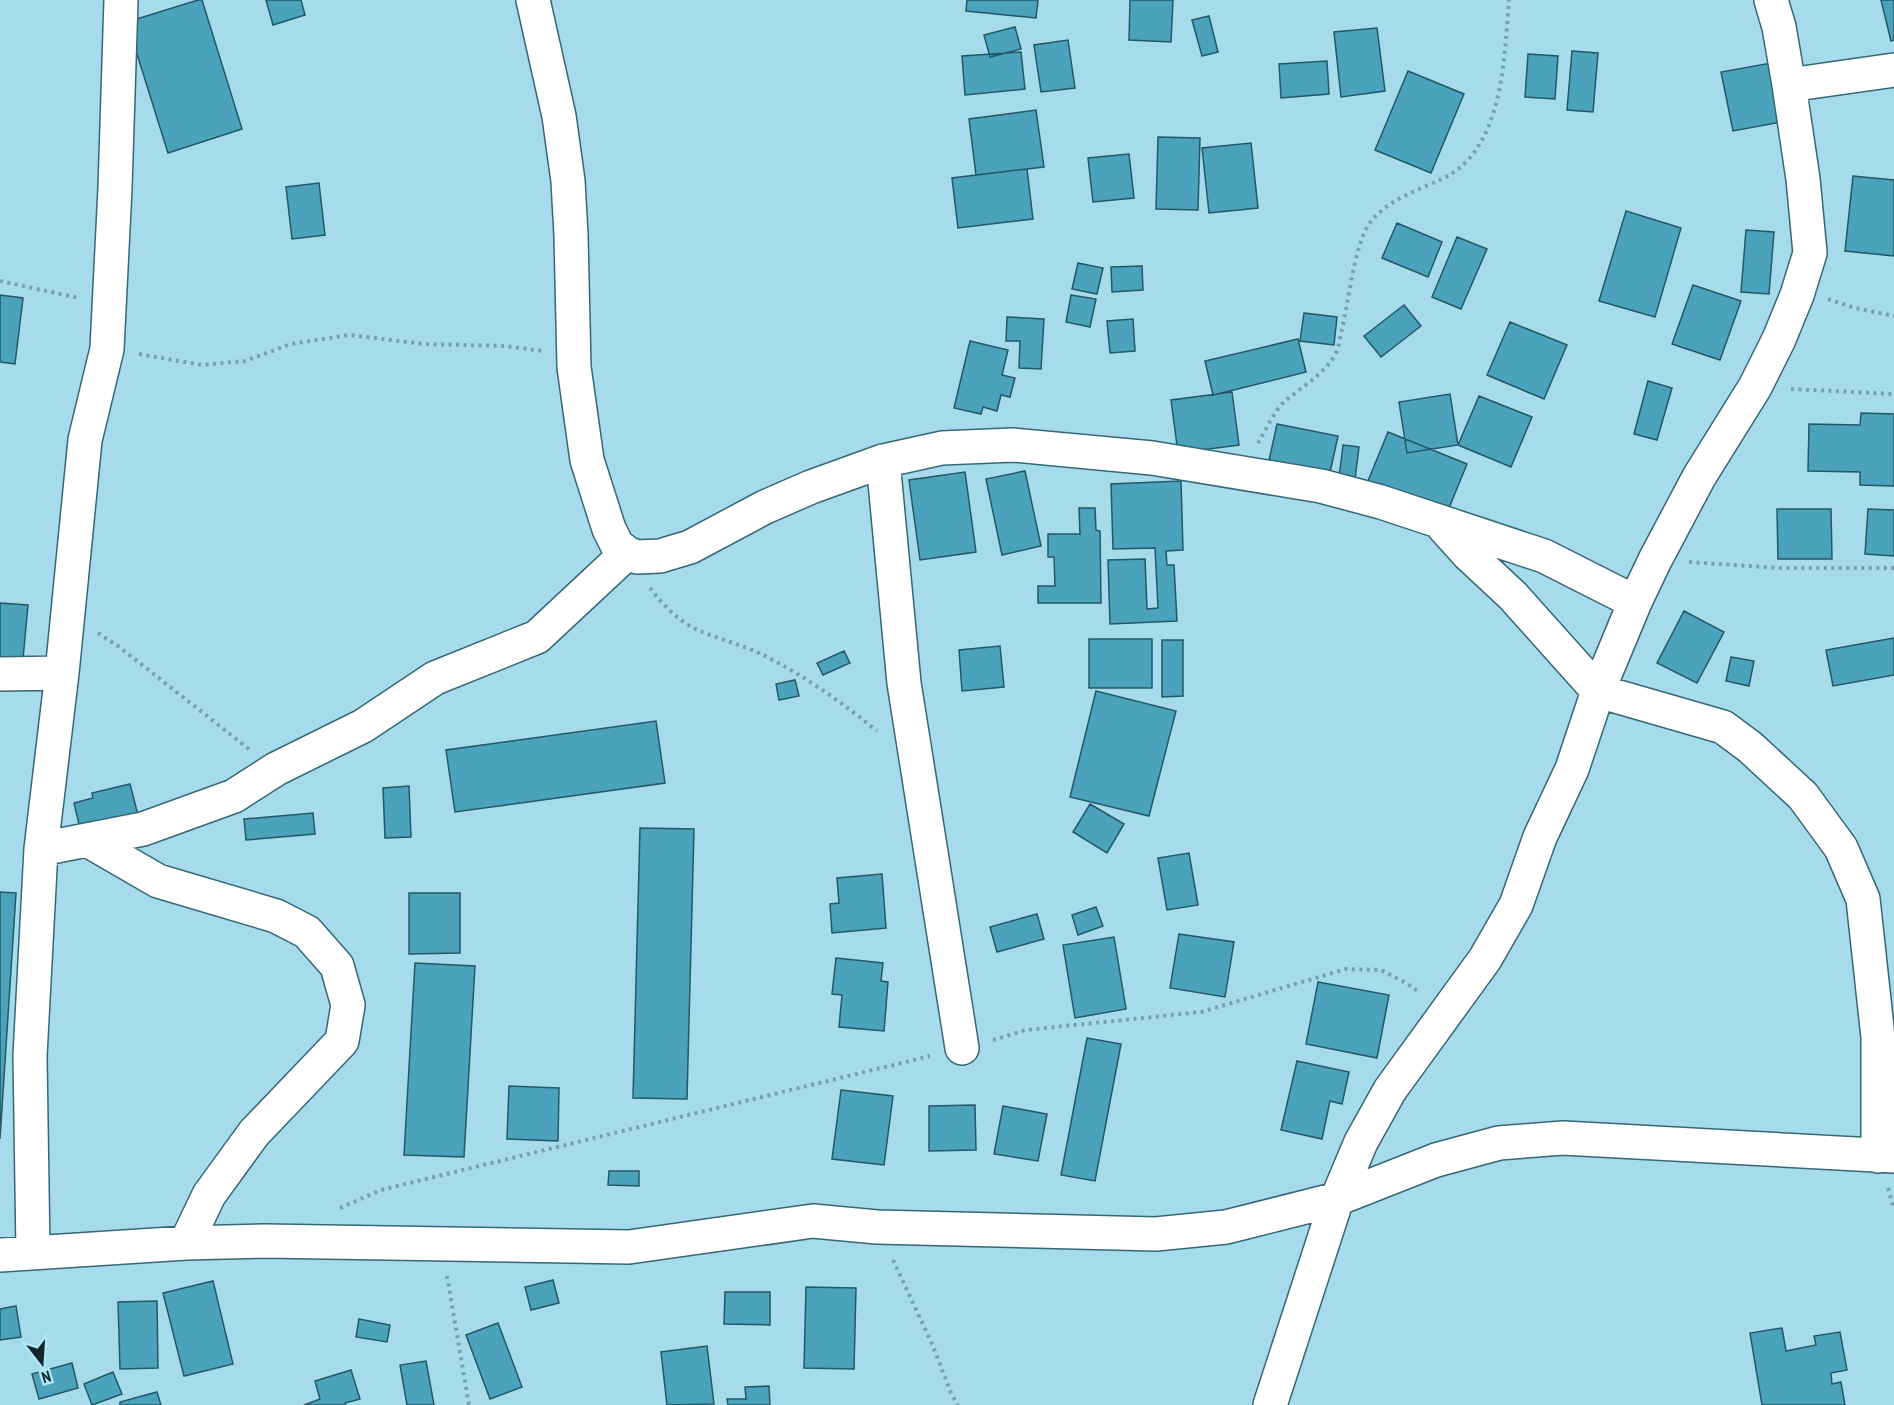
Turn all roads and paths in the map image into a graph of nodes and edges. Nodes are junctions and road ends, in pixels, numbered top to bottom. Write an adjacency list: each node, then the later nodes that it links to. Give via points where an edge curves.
1 (121, 0): 11 (street)
2 (533, 0): 12 (street, via 559,116 568,181)
3 (1509, 0): 16 (path, via 1503,78 1485,136 1470,158 1445,177 1397,199 1370,222 1360,240 1336,353 1320,375 1283,403)
4 (1771, 0): 6 (street)
5 (1894, 70): 6 (street)
6 (1789, 85): 7 (street, via 1810,254)
7 (1801, 280): 10 (path, via 1833,302); 13 (street, via 1779,339)
8 (0, 281): 9 (path, via 80,298)
9 (83, 307)
10 (1894, 316)
11 (107, 350): 12 (path, via 202,365 245,361 291,344 349,335 424,345 505,346 550,352); 22 (street, via 85,440)
12 (573, 367): 18 (street, via 587,460 609,529 617,545)
13 (1755, 387): 14 (path); 19 (street, via 1699,477)
14 (1894, 394)
15 (883, 461): 16 (street, via 942,448 1013,445 1152,458); 18 (street, via 765,507 690,546 660,556); 31 (street, via 904,683)
16 (1242, 472): 17 (street, via 1321,486)
17 (1437, 520): 21 (street, via 1544,556); 25 (street, via 1513,596)
18 (632, 555): 26 (path, via 665,607 686,623 760,654 844,704); 27 (street, via 537,637 435,678 363,726)
19 (1655, 560): 20 (path, via 1780,568); 21 (street)
20 (1894, 568)
21 (1635, 602): 25 (street)
22 (68, 615): 23 (street); 27 (path, via 118,646)
23 (62, 673): 24 (street); 29 (street)
24 (0, 674)
25 (1598, 691): 30 (street, via 1572,769 1540,837 1516,905 1485,959); 32 (street, via 1723,727 1803,796 1841,848 1863,899)
26 (879, 733)
27 (276, 769): 28 (street, via 234,796 143,829)
28 (89, 841): 29 (street); 36 (street, via 158,881 276,915 307,932 337,966 348,1005 342,1041 254,1133 209,1196)
29 (41, 849): 38 (street, via 30,1056)
30 (1446, 1014): 31 (path, via 1408,984 1381,970 1346,969 1201,1012 1026,1030); 33 (street, via 1389,1090)
31 (962, 1048): 34 (path, via 381,1190)
32 (1886, 1156): 33 (street, via 1563,1138 1499,1143 1436,1160)
33 (1336, 1198): 35 (street, via 1226,1227 1156,1234); 42 (street)
34 (339, 1208)
35 (877, 1227): 37 (street, via 813,1221 629,1247); 41 (path)
36 (186, 1243): 37 (street); 38 (street)
37 (442, 1245): 40 (path)
38 (33, 1252): 39 (street)
39 (0, 1255)
40 (469, 1405)
41 (958, 1405)
42 (1270, 1405)

